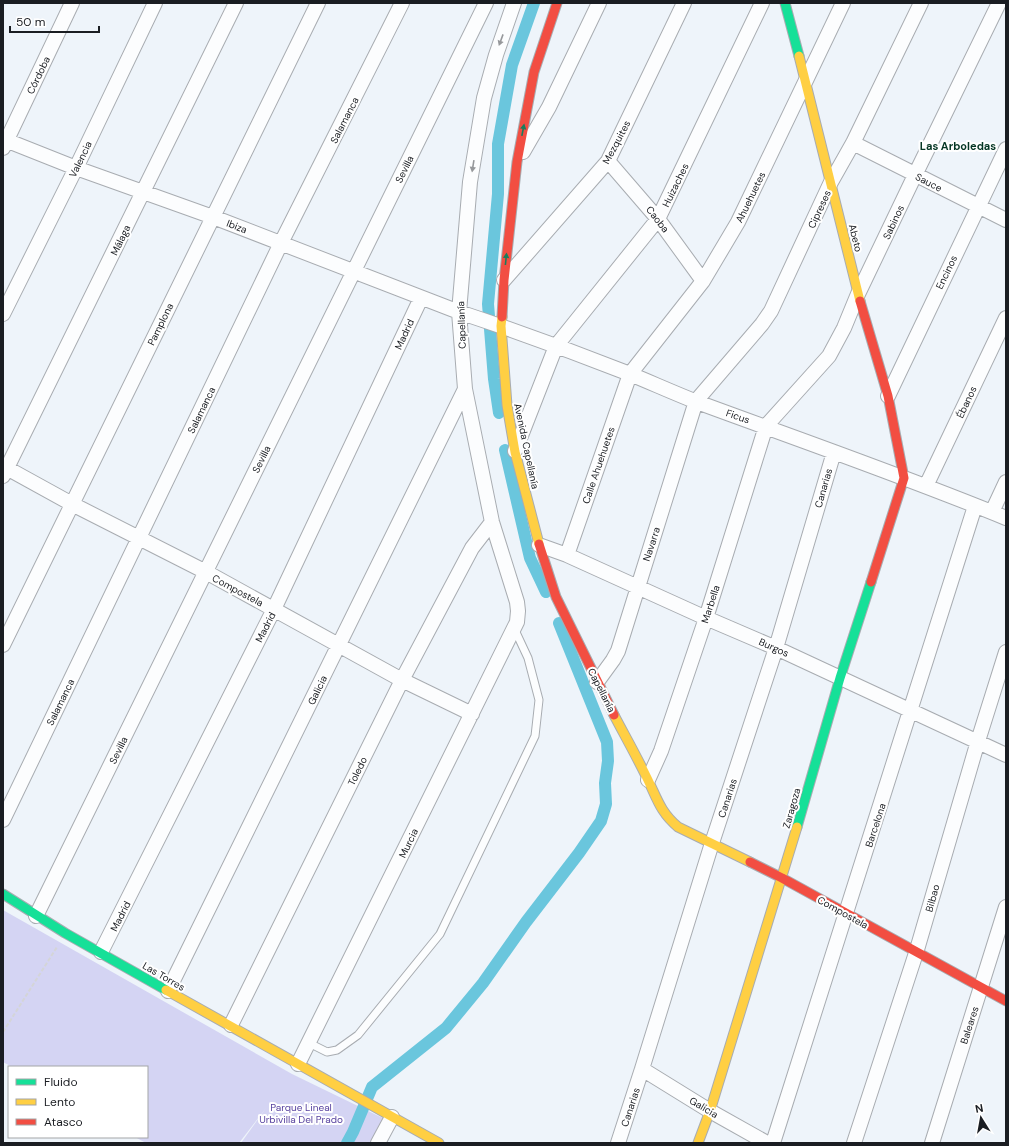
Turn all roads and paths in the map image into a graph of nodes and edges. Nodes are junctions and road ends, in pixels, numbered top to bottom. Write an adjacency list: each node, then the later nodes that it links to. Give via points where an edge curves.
1 (72, 3): 17 (street, Córdoba)
2 (155, 3): 22 (street, Valencia)
3 (236, 3): 25 (street, Málaga)
4 (318, 3): 27 (street, Pamplona)
5 (402, 3): 30 (street, Salamanca)
6 (486, 3): 31 (street, Sevilla)
7 (514, 3): 37 (street, Capellanía, one-way to 37, via 484,98 470,182)
8 (557, 3): 21 (street, one-way to 8, via 534,72)
9 (599, 3): 21 (street, via 549,107)
10 (684, 3): 20 (street, Mezquites)
11 (762, 3): 28 (street, Huizaches)
12 (785, 3): 16 (street, Abeto)
13 (843, 3): 16 (street, Ahuehuetes)
14 (921, 3): 18 (street, Cipreses)
15 (999, 3): 23 (street, Sabinos)
16 (806, 81): 24 (street, Abeto); 33 (street, Ahuehuetes, via 738,222)
17 (4, 142): 22 (street, Ibiza)
18 (853, 144): 23 (street, Sauce); 24 (street, Cipreses)
19 (1006, 149): 26 (street, Encinos)
20 (608, 161): 28 (street, Caoba); 32 (street, Mezquites)
21 (517, 162): 32 (street, one-way to 21)
22 (76, 168): 25 (street, Ibiza); 36 (street, Valencia)
23 (914, 175): 26 (street, Sauce); 34 (street, Sabinos)
24 (831, 182): 34 (street, Abeto); 44 (street, Cipreses, via 771,311)
25 (143, 193): 27 (street, Ibiza); 48 (street, Málaga)
26 (978, 206): 29 (street, Sauce); 43 (street, Encinos)
27 (213, 217): 30 (street, Ibiza); 52 (street, Pamplona)
28 (658, 219): 33 (street, Caoba); 40 (street, Huizaches)
29 (1006, 220)
30 (281, 243): 31 (street, Ibiza); 57 (street, Salamanca)
31 (353, 272): 35 (street, Ibiza); 60 (street, Sevilla)
32 (504, 280): 39 (street)
33 (703, 281): 41 (street, Ahuehuetes)
34 (858, 294): 43 (street, Abeto); 45 (street, Sabinos, via 829,356)
35 (422, 298): 37 (street, Ibiza); 62 (street, Madrid)
36 (3, 314)
37 (464, 314): 39 (street, Ficus); 42 (street, Capellanía)
38 (1006, 318): 51 (street, Ébanos)
39 (497, 325): 40 (street, Ficus); 46 (street, Avenida Capellanía)
40 (556, 346): 41 (street, Ficus); 46 (street, Huizaches)
41 (630, 374): 44 (street, Ficus); 59 (street, Calle Ahuehuetes)
42 (465, 389): 56 (street, Capellanía); 66 (street, Galicia)
43 (888, 396): 49 (street, Abeto)
44 (696, 401): 45 (street, Ficus); 61 (street, Navarra)
45 (766, 426): 47 (street, Ficus); 63 (street, Marbella)
46 (515, 452): 58 (street, Avenida Capellanía)
47 (834, 452): 49 (street, Ficus); 67 (street, Canarias)
48 (4, 470): 52 (street, Compostela)
49 (904, 478): 51 (street, Ficus); 69 (street, Zaragoza)
50 (1006, 482): 54 (street)
51 (926, 486): 53 (street, Ficus)
52 (72, 504): 57 (street, Compostela); 65 (street, Pamplona)
53 (975, 506): 54 (street, Ficus); 72 (street, Barcelona)
54 (992, 512): 55 (street, Ficus)
55 (1006, 518)
56 (492, 522): 64 (street, Capellanía, via 517,602); 70 (street, Toledo, via 472,548)
57 (139, 538): 60 (street, Compostela); 77 (street, Salamanca)
58 (539, 545): 59 (street, Burgos); 71 (street, Capellanía, via 556,597)
59 (567, 555): 61 (street, Burgos)
60 (206, 572): 62 (street, Compostela); 84 (street, Sevilla)
61 (637, 586): 63 (street, Burgos); 71 (street, Navarra, via 618,651)
62 (274, 609): 66 (street, Compostela); 86 (street, Madrid)
63 (706, 618): 67 (street, Burgos); 76 (street, Marbella, via 661,751)
64 (516, 625): 73 (street, Murcia); 93 (lane, via 539,700 536,736 440,934 358,1036 337,1050 327,1052)
65 (3, 645)
66 (339, 646): 70 (street, Compostela); 89 (street, Galicia)
67 (776, 648): 69 (street, Burgos); 79 (street, Canarias)
68 (1006, 652): 74 (street, Bilbao)
69 (840, 678): 72 (street, Burgos); 80 (street, Zaragoza)
70 (402, 680): 73 (street, Compostela); 91 (street, Toledo)
71 (597, 682): 76 (street, Capellanía)
72 (911, 710): 74 (street, Burgos); 83 (street, Barcelona)
73 (472, 714): 93 (street, Murcia)
74 (978, 741): 75 (street, Burgos); 87 (street, Bilbao)
75 (1006, 755)
76 (648, 780): 78 (street, Capellanía, via 668,819)
77 (3, 820)
78 (678, 827): 79 (street, Compostela)
79 (712, 843): 80 (street, Compostela); 95 (street, Canarias)
80 (782, 878): 83 (street, Compostela); 96 (street, Zaragoza)
81 (3, 894): 84 (street, Las Torres)
82 (1006, 907): 88 (street, Baleares)
83 (846, 914): 87 (street, Compostela); 103 (street, Barcelona)
84 (36, 916): 85 (street, Las Torres)
85 (65, 933): 86 (street, Las Torres); 92 (path)
86 (101, 952): 89 (street, Las Torres)
87 (916, 953): 88 (street, Compostela); 104 (street, Bilbao)
88 (981, 988): 90 (street, Compostela); 105 (street, Baleares)
89 (168, 991): 91 (street, Las Torres)
90 (1006, 1002)
91 (231, 1025): 94 (street, Las Torres)
92 (3, 1032)
93 (309, 1043): 94 (street, Murcia)
94 (298, 1064): 97 (street, Las Torres)
95 (642, 1069): 96 (street, Galicia); 100 (street, Canarias)
96 (710, 1111): 101 (street, Zaragoza); 102 (street, Galicia)
97 (392, 1117): 98 (street); 99 (street)
98 (378, 1143)
99 (439, 1143)
100 (618, 1143)
101 (698, 1143)
102 (767, 1143)
103 (772, 1143)
104 (854, 1143)
105 (932, 1143)

